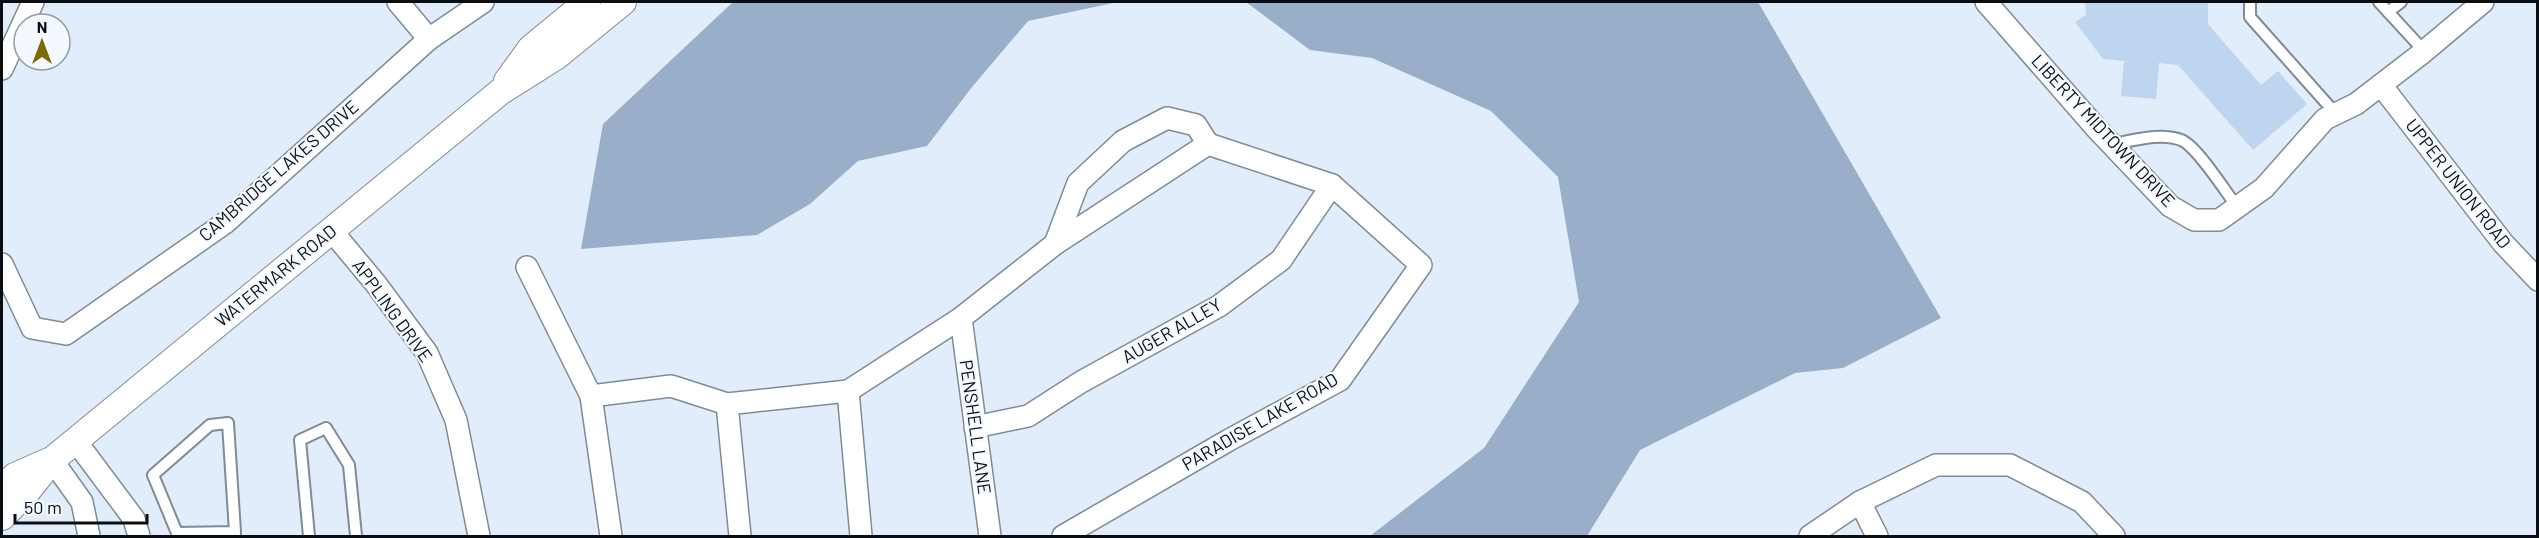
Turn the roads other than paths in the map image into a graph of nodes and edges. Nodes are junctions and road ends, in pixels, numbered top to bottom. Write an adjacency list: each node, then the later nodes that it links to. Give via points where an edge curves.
1 (33, 2): 14 (street)
2 (398, 2): 12 (street)
3 (483, 2): 12 (street, CAMBRIDGE LAKES DRIVE)
4 (587, 2): 16 (street, WATERMARK ROAD, via 531,48)
5 (623, 2): 16 (street, WATERMARK ROAD, via 557,56)
6 (1986, 2): 19 (street, LIBERTY MIDTOWN DRIVE)
7 (2250, 2): 17 (lane, via 2250,18)
8 (2379, 2): 11 (lane)
9 (2401, 2): 11 (lane)
10 (2483, 2): 13 (street, LIBERTY MIDTOWN DRIVE)
11 (2388, 12): 13 (lane)
12 (429, 39): 24 (street, CAMBRIDGE LAKES DRIVE, via 225,223 66,334 32,328)
13 (2425, 52): 15 (street, LIBERTY MIDTOWN DRIVE)
14 (2, 69)
15 (2381, 85): 17 (street, LIBERTY MIDTOWN DRIVE); 26 (street, UPPER UNION ROAD, via 2503,243)
16 (500, 92): 22 (street, WATERMARK ROAD)
17 (2336, 114): 21 (street, LIBERTY MIDTOWN DRIVE, via 2325,119 2264,188)
18 (1208, 144): 20 (street, PARADISE LAKE ROAD); 23 (street); 23 (street, PARADISE LAKE ROAD, via 1196,125 1167,118 1123,141 1078,183)
19 (2111, 144): 21 (lane, via 2155,137 2181,139 2192,147); 21 (street, LIBERTY MIDTOWN DRIVE, via 2170,206 2194,220 2220,220)
20 (1332, 185): 31 (street, AUGER ALLEY, via 1281,260 1219,306 1081,382 1028,416); 47 (street, PARADISE LAKE ROAD, via 1421,265 1340,380)
21 (2237, 207)
22 (331, 230): 32 (street, WATERMARK ROAD); 42 (street, APPLING DRIVE, via 427,353 456,420)
23 (1055, 244): 27 (street)
24 (2, 264)
25 (527, 267): 29 (street)
26 (2538, 280)
27 (961, 318): 28 (street); 31 (street, PENSHELL LANE)
28 (848, 391): 30 (street); 45 (street)
29 (591, 396): 30 (street, via 670,386); 43 (street)
30 (727, 404): 44 (street)
31 (975, 427): 46 (street, PENSHELL LANE)
32 (75, 440): 33 (street, WATERMARK ROAD); 39 (street, via 134,519)
33 (52, 459): 34 (street, WATERMARK ROAD, via 15,476); 36 (street, WATERMARK ROAD); 38 (street, via 82,501)
34 (2, 488)
35 (1860, 501): 48 (street); 49 (street); 50 (street, via 1936,465 2010,465 2082,501)
36 (2, 517)
37 (235, 534): 37 (lane, via 228,423 210,425 153,475 177,533)
38 (89, 537)
39 (139, 537)
40 (309, 537): 41 (lane, via 300,440 326,428 349,465)
41 (356, 537)
42 (479, 537)
43 (611, 537)
44 (740, 537)
45 (861, 537)
46 (990, 537)
47 (1063, 537)
48 (1810, 537)
49 (1877, 537)
50 (2114, 537)

